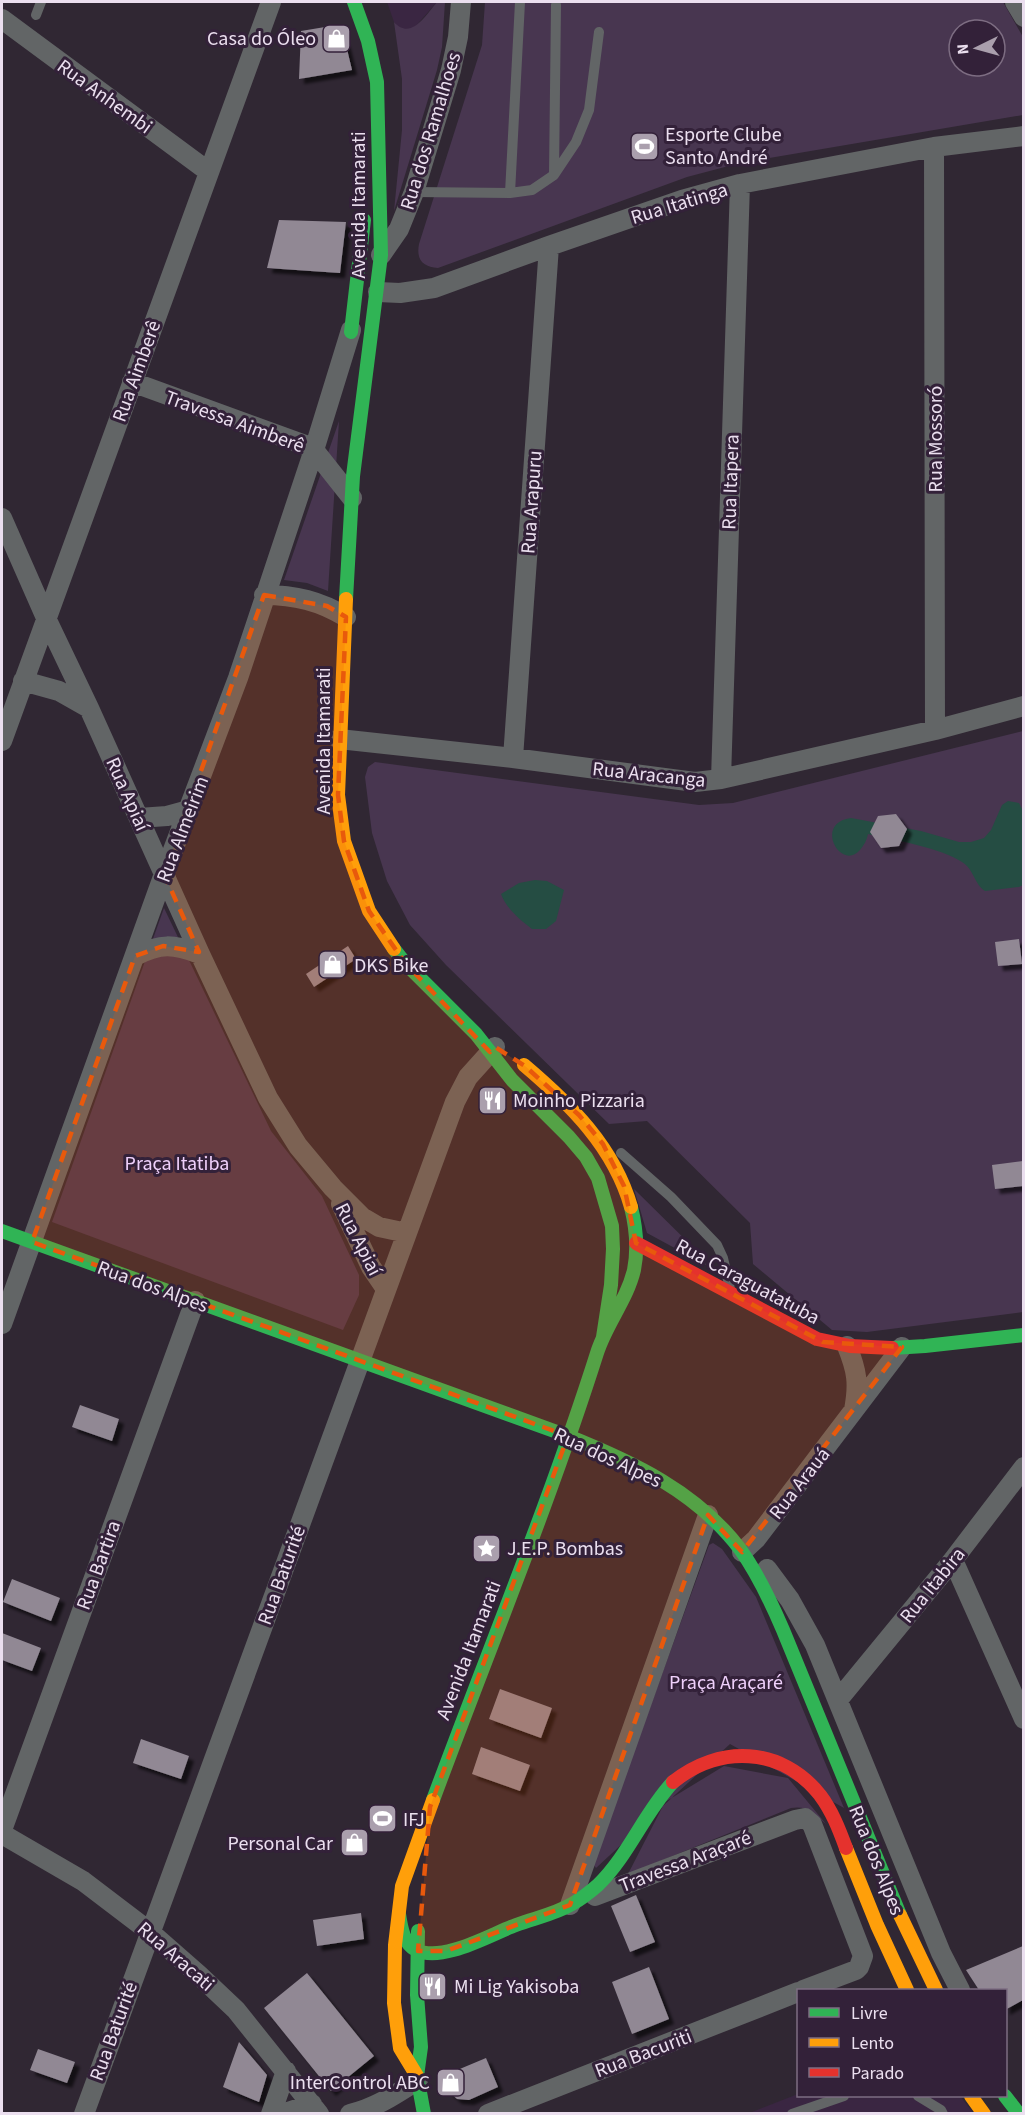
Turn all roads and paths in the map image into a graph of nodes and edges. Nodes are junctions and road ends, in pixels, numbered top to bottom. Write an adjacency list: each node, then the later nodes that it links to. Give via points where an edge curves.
1 (41, 2): 8 (lane)
2 (271, 2): 15 (street, Rua Aimberê)
3 (354, 2): 12 (main road, Avenida Itamarati, via 373,57)
4 (461, 2): 18 (street, Rua dos Ramalhoes, via 451,70)
5 (520, 2): 19 (lane)
6 (1016, 2): 9 (street)
7 (556, 5): 16 (lane)
8 (36, 15)
9 (1023, 17)
10 (2, 19): 15 (street, Rua Anhembi)
11 (599, 32): 16 (lane, via 589,110 576,142)
12 (376, 112): 20 (main road, Avenida Itamarati); 22 (main road, Avenida Itamarati)
13 (1023, 136): 14 (street, Rua Itatinga)
14 (934, 147): 17 (street, Rua Itatinga); 38 (street, Rua Mossoró)
15 (208, 172): 26 (street, Rua Aimberê)
16 (554, 174): 19 (lane, via 532,190)
17 (740, 184): 21 (street, Rua Itatinga); 42 (street, Rua Itapera)
18 (414, 192): 19 (lane); 22 (street, Rua dos Ramalhoes, via 399,230)
19 (510, 193)
20 (366, 208): 23 (main road, via 368,279); 24 (main road, Avenida Itamarati)
21 (549, 246): 23 (street, Rua Itatinga, via 434,288); 41 (street, Rua Arapuru)
22 (381, 255): 23 (main road, Avenida Itamarati)
23 (378, 292): 29 (main road, Avenida Itamarati)
24 (351, 330): 25 (main road, Avenida Itamarati); 28 (street, Rua Almeirim)
25 (348, 380)
26 (132, 382): 28 (street, Travessa Aimberê); 34 (street, Rua Aimberê)
27 (348, 404): 29 (main road, Avenida Itamarati)
28 (314, 450): 30 (street, Travessa Aimberê); 32 (street, Rua Almeirim)
29 (353, 476): 30 (main road, Avenida Itamarati)
30 (352, 498): 33 (main road, Avenida Itamarati)
31 (2, 518): 34 (street, Rua Apiaí)
32 (264, 595): 33 (street, via 304,599); 43 (street, Rua Almeirim)
33 (346, 617): 39 (main road, Avenida Itamarati)
34 (46, 618): 35 (street, Rua Aimberê); 37 (street, Rua Apiaí)
35 (23, 681): 37 (street, via 59,691); 40 (street, Rua Aimberê)
36 (1023, 706): 38 (street, Rua Aracanga)
37 (89, 708): 44 (street, Rua Apiaí)
38 (936, 729): 42 (street, Rua Aracanga)
39 (339, 739): 41 (street, Rua Aracanga); 48 (main road, Avenida Itamarati, via 338,795 344,841 369,911 405,963)
40 (2, 741)
41 (513, 758): 42 (street, Rua Aracanga, via 695,782)
42 (721, 779)
43 (189, 810): 44 (street); 45 (street, Rua Almeirim)
44 (139, 818): 45 (street, Rua Apiaí)
45 (164, 874): 46 (street, Rua Apiaí); 47 (street, Rua Almeirim)
46 (200, 954): 47 (street, via 173,945); 51 (street, Rua Apiaí, via 268,1098 298,1146)
47 (135, 956): 54 (street, Rua Almeirim)
48 (493, 1049): 49 (main road, Avenida Itamarati, via 525,1066 579,1115); 50 (main road, Avenida Itamarati, via 512,1080 569,1137); 53 (street, Rua Baturité, via 468,1077 455,1102)
49 (603, 1144): 55 (main road, Avenida Itamarati, via 624,1186); 57 (lane, via 624,1155 717,1245)
50 (598, 1178): 55 (main road, via 612,1198 624,1233); 61 (main road, Avenida Itamarati, via 612,1226 613,1249)
51 (333, 1188): 53 (street, Rua Apiaí, via 362,1217 387,1230); 56 (street, Rua Apiaí, via 371,1267)
52 (2, 1230): 54 (main road, Rua dos Alpes)
53 (407, 1233): 56 (street, Rua Baturité)
54 (32, 1242): 58 (main road, Rua dos Alpes); 59 (street, Rua Almeirim)
55 (636, 1243): 57 (main road, Rua Caraguatatuba); 61 (main road, Avenida Itamarati, via 628,1291)
56 (386, 1289): 64 (street, Rua Baturité)
57 (731, 1295): 62 (main road, Rua Caraguatatuba, via 801,1332)
58 (195, 1301): 64 (main road, Rua dos Alpes); 74 (street, Rua Bartira)
59 (2, 1324)
60 (1023, 1335): 63 (main road, Rua Caraguatatuba)
61 (603, 1337): 66 (main road, Avenida Itamarati)
62 (847, 1346): 63 (main road, Rua Caraguatatuba); 65 (street, via 858,1379)
63 (902, 1347): 65 (street, Rua Arauá)
64 (360, 1360): 66 (main road, Rua dos Alpes); 79 (street, Rua Baturité)
65 (854, 1412): 69 (street, Rua Arauá)
66 (568, 1436): 68 (main road, Rua dos Alpes, via 653,1475); 73 (main road, Avenida Itamarati)
67 (1023, 1467): 70 (street, Rua Itabira)
68 (708, 1515): 69 (main road, Rua dos Alpes); 76 (street)
69 (745, 1549): 71 (street, Rua dos Alpes, via 790,1600); 83 (main road, Rua dos Alpes, via 900,1915)
70 (953, 1560): 71 (street, Rua Itabira); 72 (street)
71 (838, 1700): 84 (street, Rua dos Alpes, via 941,1953)
72 (1023, 1719)
73 (430, 1807): 75 (main road, Avenida Itamarati); 77 (main road, Avenida Itamarati, via 402,1886)
74 (2, 1832): 79 (street, Rua Aracati, via 83,1881)
75 (423, 1870)
76 (570, 1905): 80 (main road, Travessa Araçaré, via 446,1951); 81 (street, Travessa Araçaré, via 805,1818 812,1824 862,1951 862,1961 856,1970); 82 (main road, via 610,1872 654,1802 682,1774 723,1755 763,1758 802,1774 825,1801)
77 (398, 1913): 80 (main road, via 403,1934); 87 (main road, Avenida Itamarati, via 393,1977 395,2021 400,2048)
78 (418, 1921): 80 (main road, Avenida Itamarati)
79 (150, 1932): 86 (street, Rua Aracati, via 236,2010); 93 (street, Rua Baturité)
80 (418, 1951): 87 (main road, Avenida Itamarati)
81 (806, 1989)
82 (907, 1989)
83 (936, 1989)
84 (959, 1989)
85 (797, 1992): 98 (street, Rua Bacuriti)
86 (286, 2071): 92 (street, Rua Aracati); 94 (street)
87 (418, 2078): 96 (street, via 382,2102); 97 (main road, Avenida Itamarati)
88 (841, 2097): 99 (lane)
89 (920, 2097): 100 (lane)
90 (972, 2097): 101 (main road)
91 (1006, 2097): 102 (main road)
92 (316, 2109): 95 (street)
93 (84, 2114)
94 (271, 2114)
95 (282, 2114)
96 (350, 2114)
97 (424, 2114)
98 (488, 2114)
99 (792, 2114)
100 (943, 2114)
101 (984, 2114)
102 (1019, 2114)

